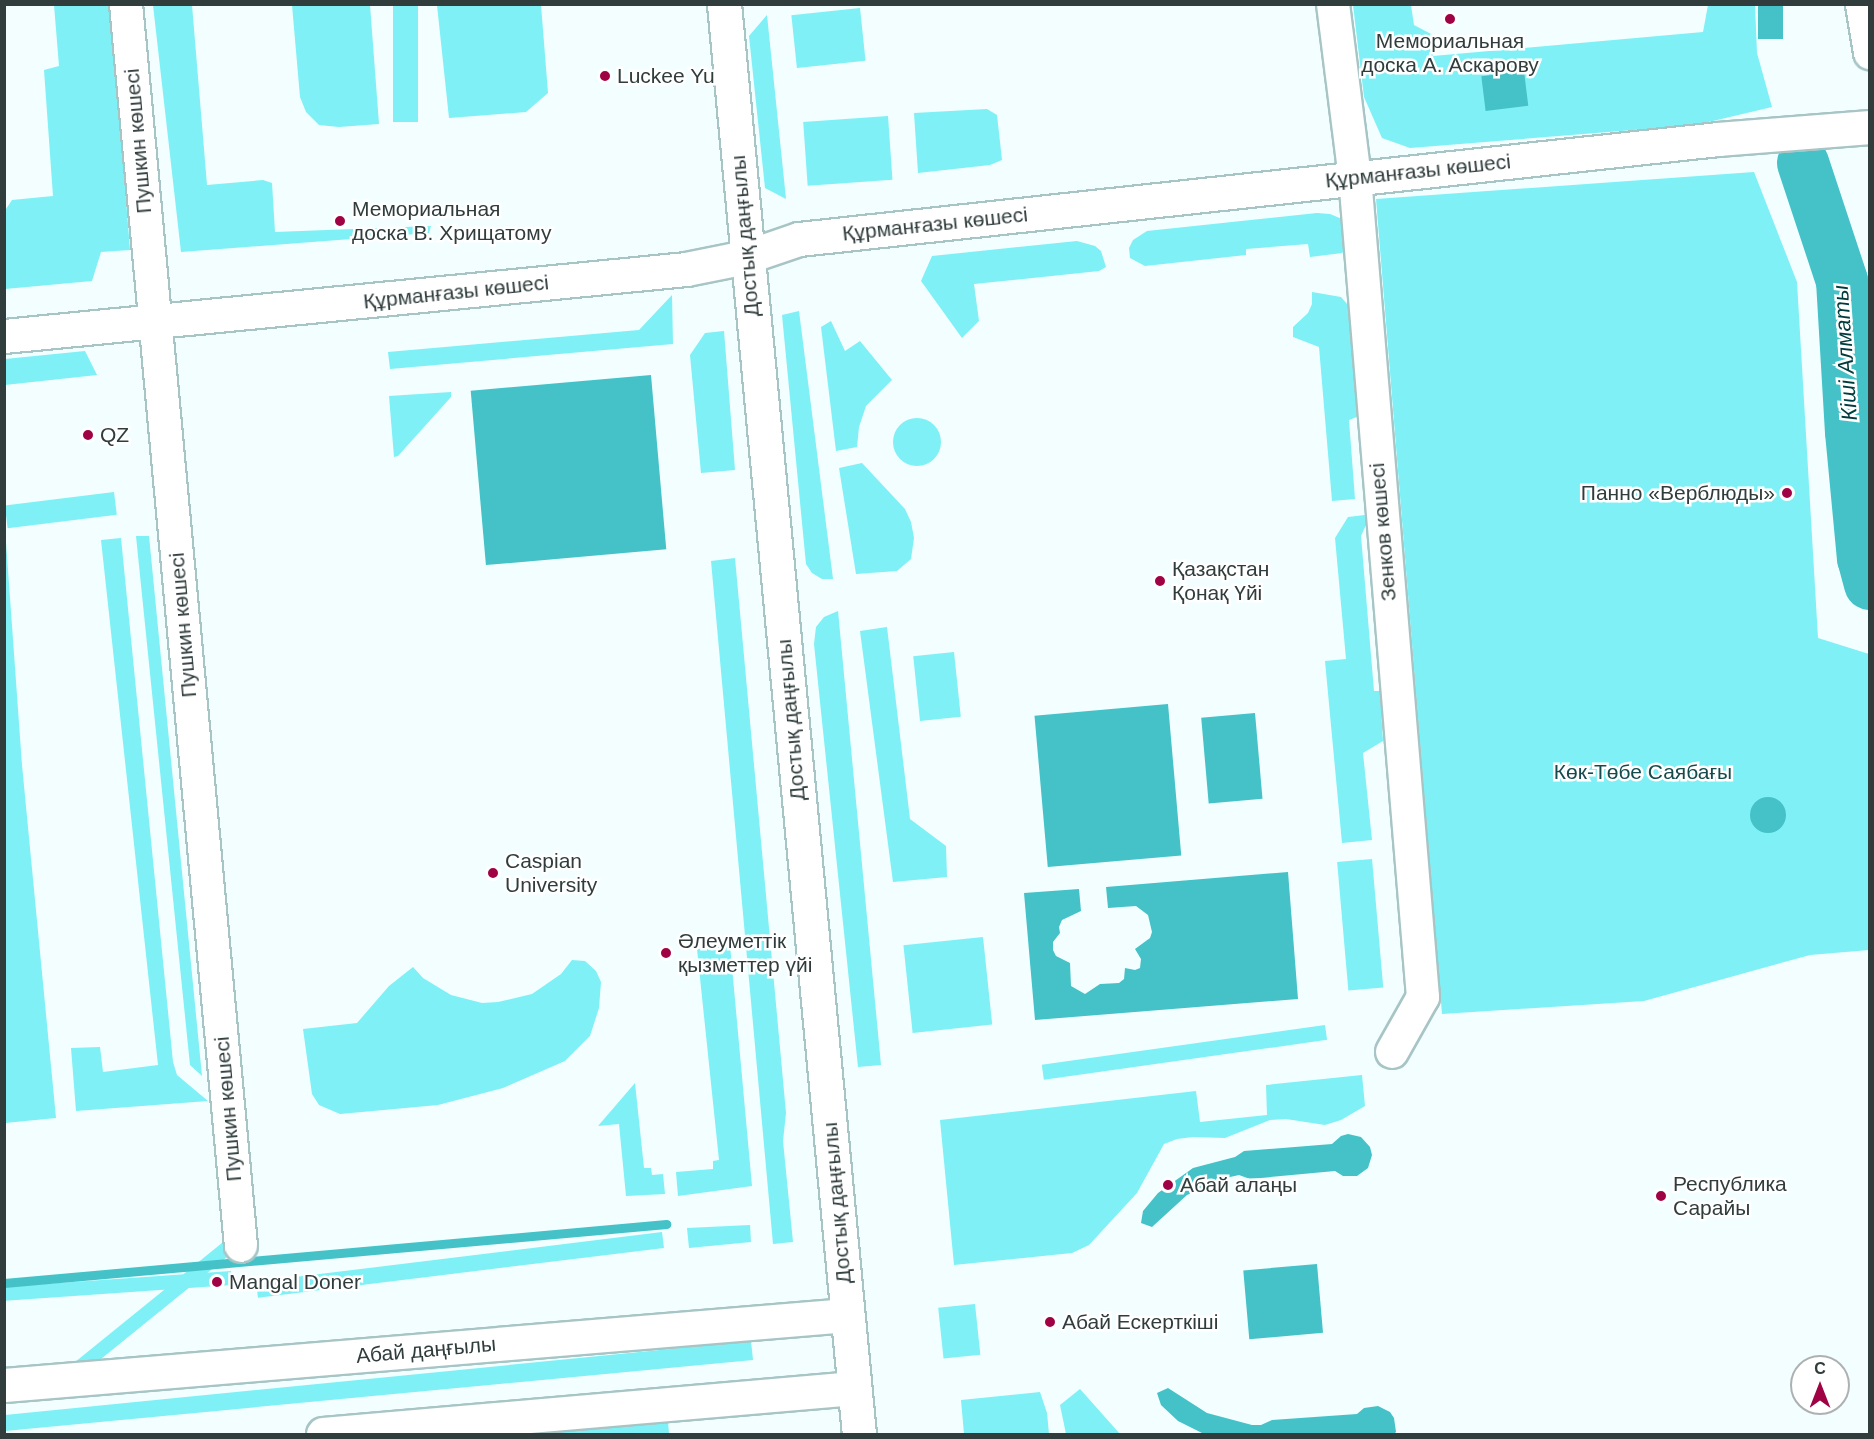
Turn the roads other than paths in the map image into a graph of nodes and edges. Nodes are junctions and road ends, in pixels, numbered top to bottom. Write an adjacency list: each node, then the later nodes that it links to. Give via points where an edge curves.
1 (126, 4): 9 (street, Пушкин көшесі)
2 (724, 4): 8 (main road, Достық даңғылы)
3 (1333, 4): 7 (street, Зенков көшесі)
4 (1862, 4): 5 (main road)
5 (1869, 52)
6 (1869, 127): 7 (main road, Құрманғазы көшесі)
7 (1355, 177): 8 (main road, Құрманғазы көшесі, via 799,239); 11 (street, Зенков көшесі, via 1423,997)
8 (746, 258): 9 (main road, Құрманғазы көшесі, via 686,269); 13 (main road, Достық даңғылы)
9 (154, 321): 10 (main road, Құрманғазы көшесі); 12 (street, Пушкин көшесі)
10 (4, 336)
11 (1392, 1052)
12 (241, 1246)
13 (847, 1315): 14 (main road, Абай даңғылы); 15 (main road, Достық даңғылы)
14 (4, 1385)
15 (854, 1388): 16 (main road); 17 (main road, Достық даңғылы)
16 (323, 1434)
17 (859, 1434)

